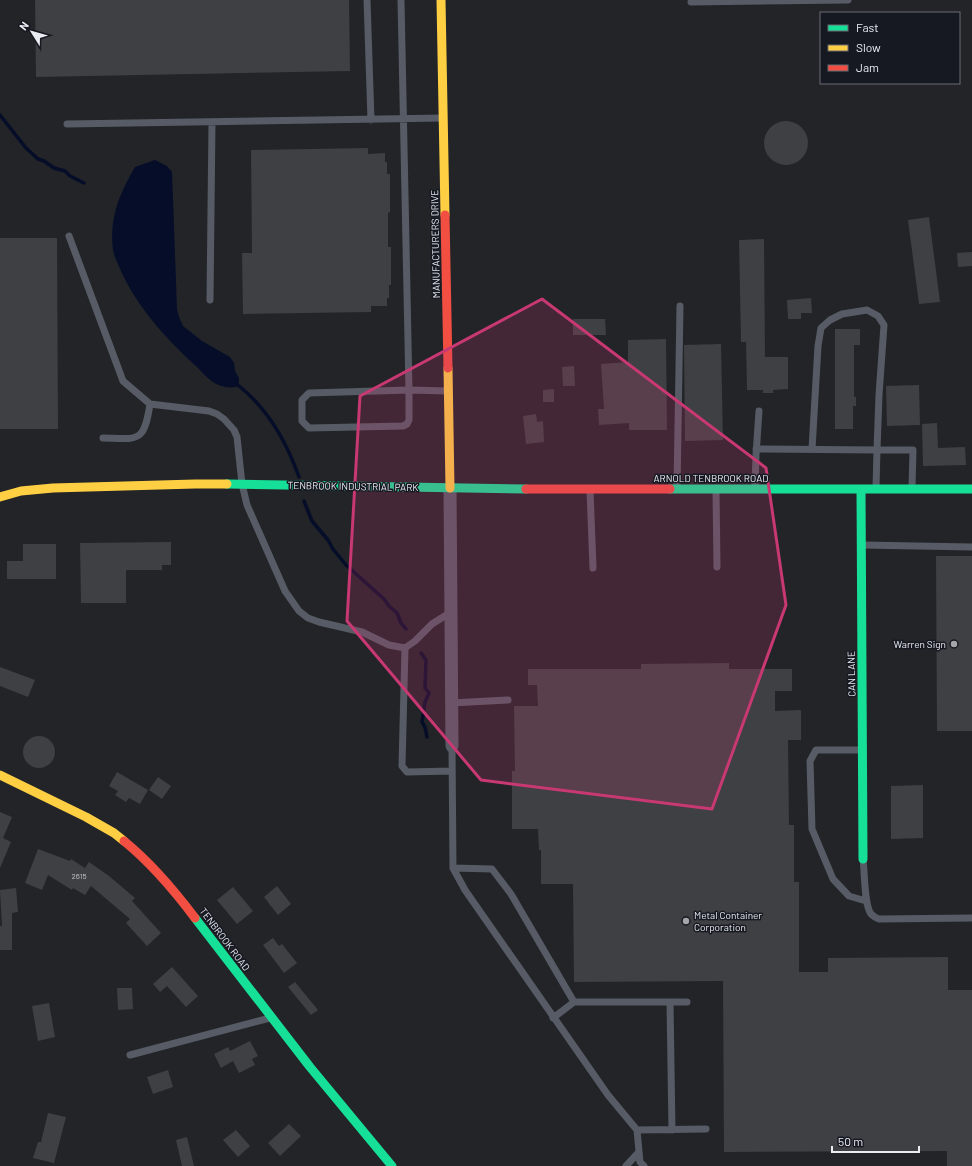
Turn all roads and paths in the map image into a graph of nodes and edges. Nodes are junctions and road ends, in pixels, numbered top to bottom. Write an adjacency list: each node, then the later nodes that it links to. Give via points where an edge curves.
1 (367, 0): 8 (lane)
2 (401, 0): 7 (lane)
3 (441, 0): 6 (street, MANUFACTURERS DRIVE)
4 (848, 0): 5 (lane)
5 (692, 2)
6 (443, 118): 7 (lane); 15 (street, MANUFACTURERS DRIVE)
7 (404, 119): 8 (lane); 14 (lane)
8 (371, 120): 9 (lane)
9 (212, 122): 10 (lane); 12 (lane)
10 (67, 124)
11 (69, 236): 16 (lane, via 123,381)
12 (210, 300)
13 (680, 306): 27 (lane)
14 (409, 390): 14 (lane, via 309,393 302,400 302,420 309,428 402,426 409,420); 15 (lane)
15 (448, 391): 23 (street, MANUFACTURERS DRIVE)
16 (150, 404): 18 (lane, via 146,425 141,435 136,438); 22 (lane, via 201,409 224,419 237,437)
17 (760, 411): 19 (lane)
18 (103, 438)
19 (756, 449): 20 (lane); 31 (lane)
20 (812, 449): 21 (lane); 21 (lane, via 821,328 842,314 867,310 878,316 884,325)
21 (877, 450): 24 (lane, via 913,450); 29 (lane)
22 (242, 484): 23 (street, TENBROOK INDUSTRIAL PARK); 32 (street, TENBROOK INDUSTRIAL PARK, via 53,488 21,491); 38 (lane, via 247,505 285,591 298,610 319,622 362,632 390,645)
23 (450, 488): 26 (street, ARNOLD TENBROOK ROAD); 37 (street)
24 (912, 488): 25 (street, ARNOLD TENBROOK ROAD); 29 (street, ARNOLD TENBROOK ROAD)
25 (972, 488)
26 (590, 489): 27 (street, ARNOLD TENBROOK ROAD); 36 (lane)
27 (677, 489): 30 (street, ARNOLD TENBROOK ROAD)
28 (862, 489): 29 (street, ARNOLD TENBROOK ROAD); 31 (street, ARNOLD TENBROOK ROAD); 33 (street, CAN LANE)
29 (876, 489)
30 (716, 490): 31 (street, ARNOLD TENBROOK ROAD); 35 (lane)
31 (755, 490)
32 (0, 498)
33 (862, 545): 34 (lane); 42 (street, CAN LANE)
34 (972, 547)
35 (717, 567)
36 (593, 568)
37 (451, 612): 38 (lane, via 432,624); 40 (street)
38 (405, 648): 43 (lane, via 402,766 407,772)
39 (508, 700): 40 (lane)
40 (451, 702): 41 (street)
41 (452, 746): 43 (lane)
42 (863, 750): 45 (street, CAN LANE); 47 (lane, via 816,750 810,761 812,829 822,855 833,879 849,896)
43 (451, 771): 46 (lane)
44 (1, 776): 52 (street, TENBROOK ROAD, via 105,827 140,854 172,888)
45 (863, 859): 47 (lane)
46 (453, 868): 49 (lane, via 492,869 511,894); 53 (lane, via 465,890)
47 (866, 901): 48 (lane, via 870,913 879,919)
48 (972, 918)
49 (574, 1002): 50 (lane); 53 (lane)
50 (670, 1002): 51 (lane); 57 (lane)
51 (687, 1002)
52 (270, 1018): 54 (lane); 59 (street, TENBROOK ROAD)
53 (553, 1018): 56 (lane, via 608,1095)
54 (130, 1055)
55 (706, 1129): 57 (lane)
56 (637, 1130): 57 (lane); 58 (lane)
57 (672, 1130)
58 (639, 1152): 60 (lane); 61 (lane, via 640,1162)
59 (392, 1166)
60 (626, 1166)
61 (644, 1166)

